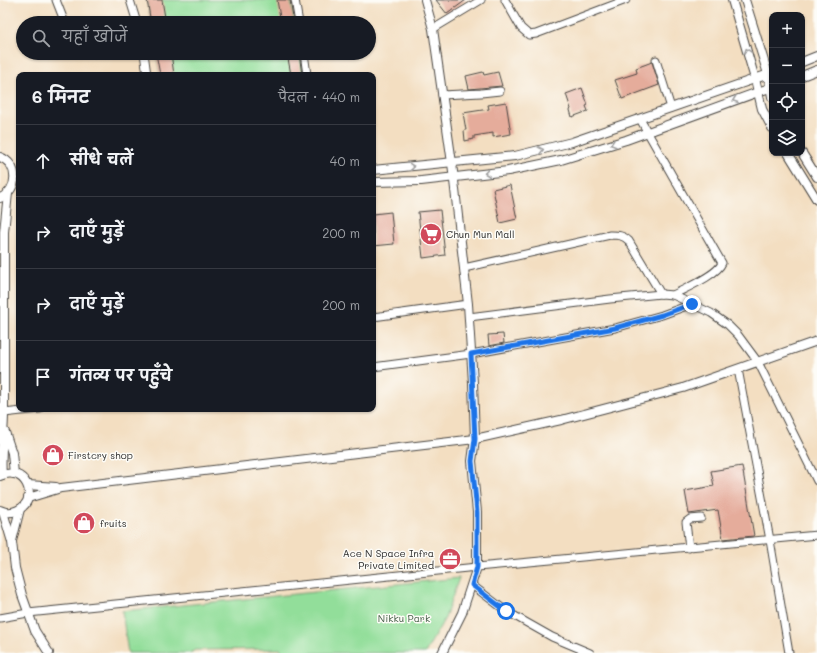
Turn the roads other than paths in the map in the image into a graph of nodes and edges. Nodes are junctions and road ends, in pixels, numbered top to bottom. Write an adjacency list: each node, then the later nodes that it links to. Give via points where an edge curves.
1 (56, 0): 10 (street)
2 (130, 0): 11 (street)
3 (295, 0): 12 (street)
4 (425, 0): 13 (street)
5 (481, 0): 13 (street)
6 (505, 0): 7 (street, via 521,28 529,35)
7 (626, 0)
8 (732, 0): 25 (street, one-way to 8)
9 (745, 0): 20 (street)
10 (62, 16)
11 (135, 16)
12 (298, 16)
13 (433, 29): 29 (street)
14 (817, 56): 18 (street)
15 (145, 60): 21 (street)
16 (305, 60): 22 (street)
17 (656, 60): 30 (street)
18 (805, 61)
19 (817, 70): 24 (street)
20 (769, 71)
21 (147, 72)
22 (307, 72)
23 (769, 74): 25 (street)
24 (805, 75)
25 (755, 79): 28 (street); 30 (street)
26 (769, 88): 28 (street)
27 (500, 91): 29 (street)
28 (758, 92): 32 (street, via 762,109); 33 (street, one-way to 33)
29 (442, 95): 38 (street)
30 (671, 108): 31 (street)
31 (640, 119): 33 (street); 38 (street, one-way to 31, via 515,156 572,142)
32 (769, 122)
33 (648, 132): 41 (street, one-way to 41, via 561,160); 52 (street, via 722,263 713,273)
34 (0, 148): 37 (street)
35 (790, 156): 47 (street)
36 (804, 156): 42 (street)
37 (4, 159): 39 (street)
38 (452, 163): 40 (street, one-way to 38); 41 (street)
39 (16, 168): 44 (street)
40 (376, 170)
41 (453, 177): 43 (street); 50 (street)
42 (817, 177)
43 (376, 182)
44 (16, 184): 45 (street)
45 (8, 193): 46 (street); 49 (street)
46 (0, 198)
47 (817, 200)
48 (0, 223): 49 (street)
49 (4, 232): 63 (street)
50 (464, 268): 51 (street, via 610,235 620,235 629,241); 53 (street)
51 (662, 294): 52 (street); 56 (street)
52 (674, 295): 54 (street)
53 (468, 304): 55 (street); 56 (street)
54 (692, 304): 58 (street, via 615,328); 59 (street, via 728,325)
55 (376, 317)
56 (469, 317): 58 (street)
57 (817, 341): 59 (street)
58 (471, 354): 60 (street); 65 (street)
59 (758, 362): 61 (street); 68 (street)
60 (376, 367)
61 (738, 369): 65 (street, via 683,388 561,420); 76 (street)
62 (16, 412): 63 (street)
63 (4, 413): 64 (street)
64 (4, 429): 66 (street, via 12,453); 67 (street, via 0,459)
65 (475, 439): 70 (street); 79 (street, via 472,461 477,512)
66 (14, 474): 67 (street); 69 (street)
67 (1, 475)
68 (817, 481)
69 (28, 485): 70 (street); 71 (street)
70 (61, 488): 71 (street)
71 (28, 498): 72 (street)
72 (20, 509): 73 (street, via 15,512); 77 (street)
73 (2, 511): 77 (street)
74 (701, 518): 78 (street, via 686,522)
75 (817, 535): 76 (street)
76 (770, 540): 78 (street); 86 (street)
77 (12, 542): 81 (street, via 15,568)
78 (689, 548): 79 (street)
79 (477, 567): 80 (street); 81 (street)
80 (472, 585): 83 (street); 85 (street, via 506,611 552,637)
81 (28, 613): 82 (street); 84 (street, via 34,630)
82 (0, 618)
83 (446, 652)
84 (49, 653)
85 (590, 653)
86 (789, 653)

